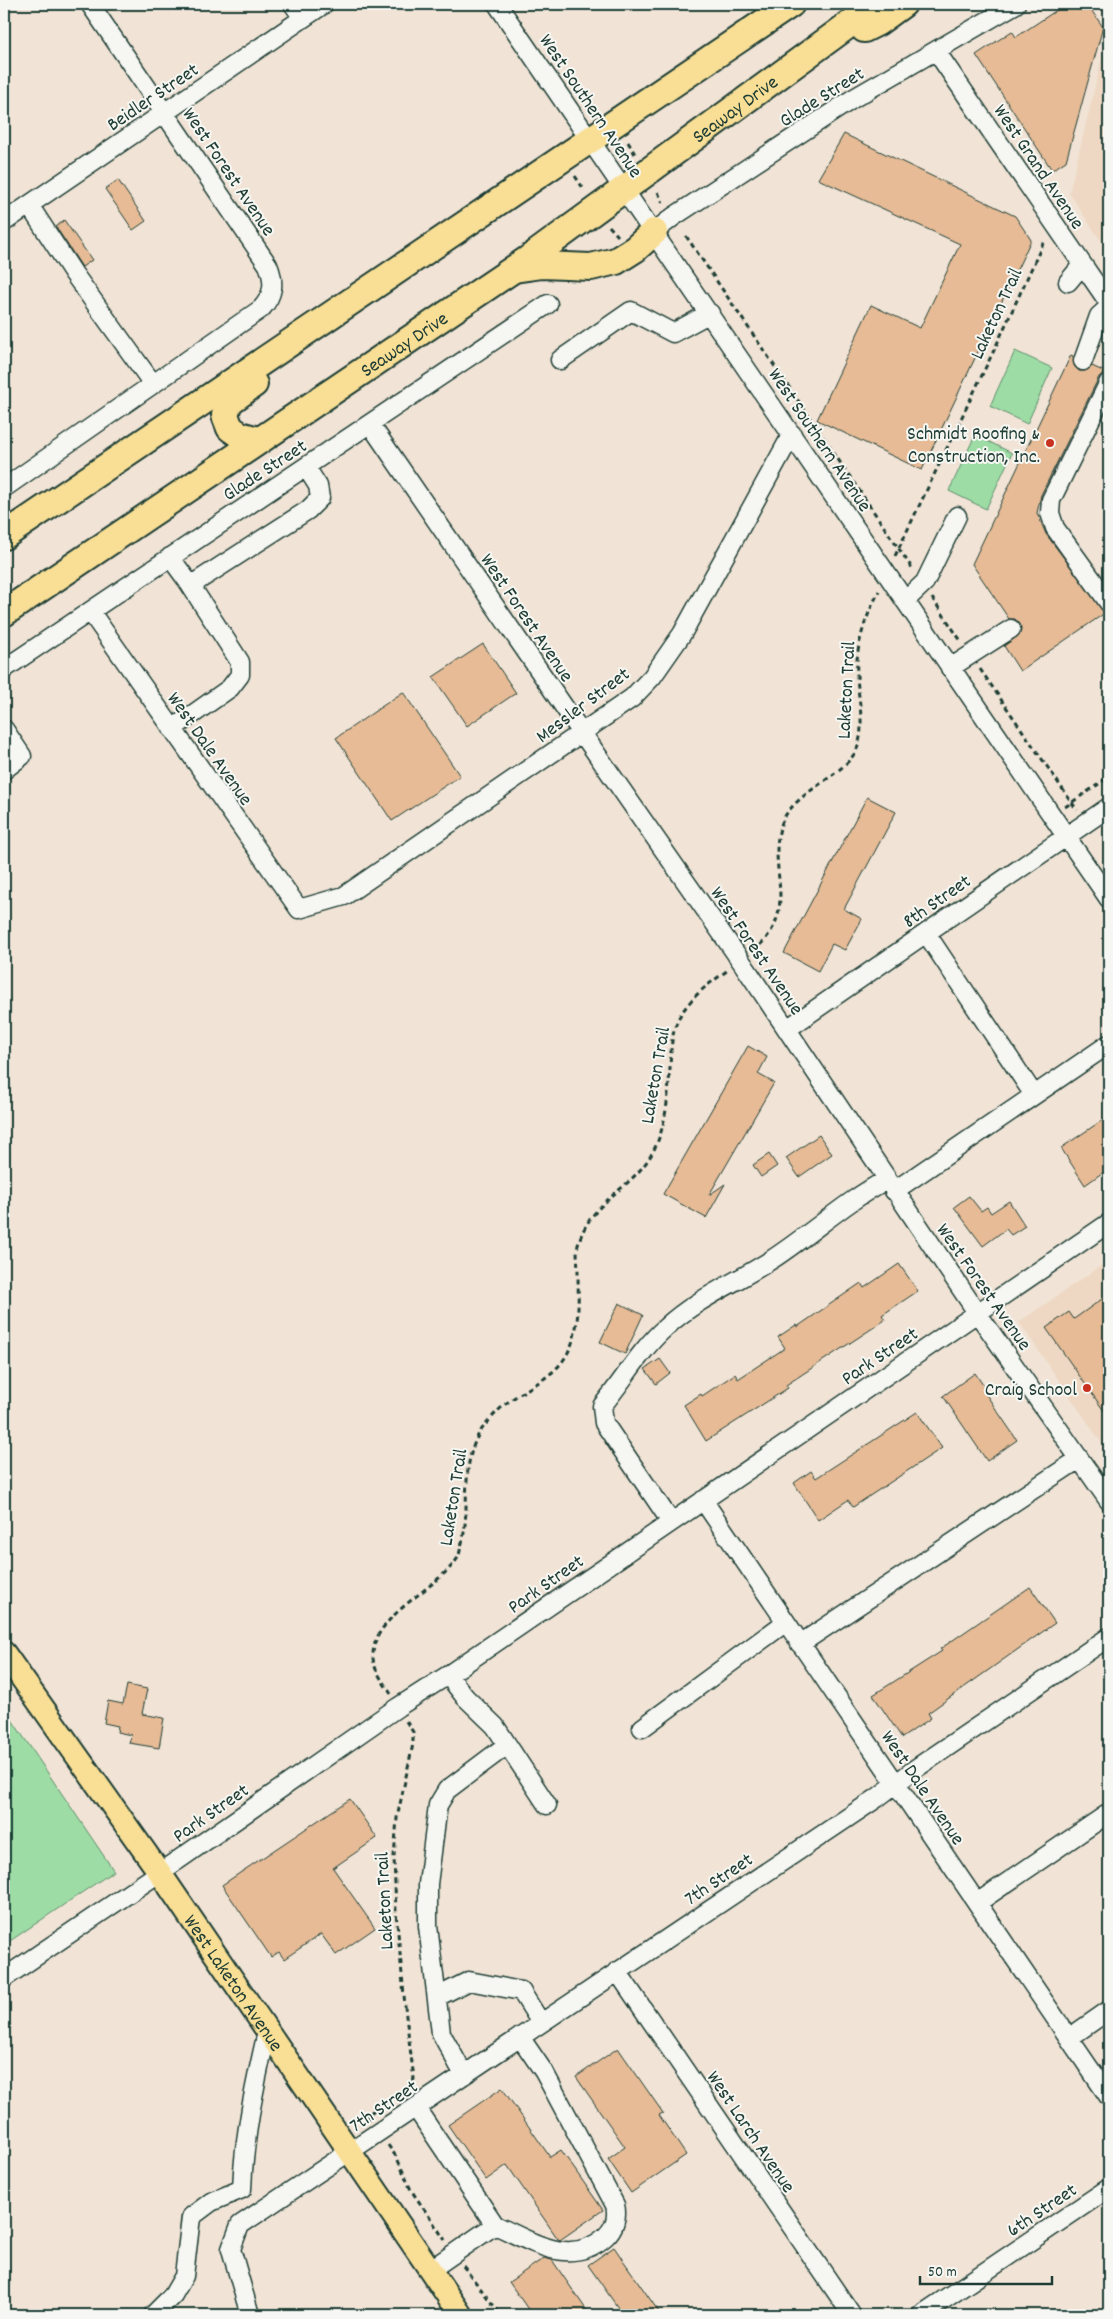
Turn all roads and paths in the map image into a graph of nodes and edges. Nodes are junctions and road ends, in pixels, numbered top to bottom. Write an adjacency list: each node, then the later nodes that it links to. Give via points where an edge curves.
1 (90, 4): 11 (street, West Forest Avenue)
2 (324, 4): 8 (street, Beidler Street)
3 (497, 4): 12 (street, West Southern Avenue)
4 (791, 4): 12 (highway)
5 (877, 4): 10 (highway)
6 (903, 4): 10 (highway, via 878,22)
7 (1016, 4): 9 (street, Glade Street)
8 (298, 11): 11 (street, Beidler Street)
9 (936, 51): 24 (street, West Grand Avenue); 25 (street, Glade Street, via 854,98)
10 (796, 64): 17 (highway, Seaway Drive)
11 (165, 113): 20 (street, Beidler Street); 37 (street, West Forest Avenue, via 268,265 273,283 268,302 261,309)
12 (588, 139): 15 (highway); 17 (street, West Southern Avenue)
13 (628, 142): 14 (path)
14 (637, 156)
15 (546, 169): 40 (highway, via 532,194 229,402 225,415 230,428); 44 (highway)
16 (575, 176): 18 (path)
17 (624, 189): 25 (street, West Southern Avenue); 29 (highway, Seaway Drive)
18 (586, 191)
19 (658, 192): 21 (path)
20 (29, 205): 22 (street, Beidler Street); 37 (street)
21 (665, 205)
22 (4, 222)
23 (605, 222): 27 (path)
24 (1053, 222): 28 (street, West Grand Avenue); 45 (path, Laketon Trail)
25 (654, 232): 29 (highway, via 616,261 591,267 542,265); 33 (street, West Southern Avenue)
26 (686, 236): 45 (path)
27 (624, 243)
28 (1082, 265): 30 (street); 31 (street, West Grand Avenue)
29 (514, 269): 40 (highway, Seaway Drive)
30 (1068, 282)
31 (1108, 299): 35 (street)
32 (548, 304): 38 (street, Glade Street)
33 (710, 313): 34 (street, via 673,333 631,310); 39 (street, West Southern Avenue)
34 (560, 360)
35 (1083, 361)
36 (1109, 382): 51 (street, via 1051,500 1050,513 1055,528)
37 (153, 384): 42 (street)
38 (370, 424): 41 (street, Glade Street); 60 (street, West Forest Avenue)
39 (792, 434): 47 (street, West Southern Avenue); 60 (street, Messler Street, via 682,634 652,677 632,698)
40 (258, 440): 53 (highway, Seaway Drive)
41 (306, 467): 46 (street, Glade Street); 48 (street, via 318,486 320,498 308,510 196,582)
42 (6, 483)
43 (957, 516): 49 (street)
44 (4, 536)
45 (899, 548): 47 (path, Laketon Trail); 49 (path)
46 (170, 557): 48 (street); 52 (street, Glade Street)
47 (887, 575): 50 (street, West Southern Avenue); 71 (path, Laketon Trail, via 867,616 858,648 856,673 861,734 857,750 791,808 783,820 778,841 782,898 777,920 763,943)
48 (189, 583): 59 (street, via 240,662 240,675 230,688)
49 (923, 584): 50 (street); 55 (path)
50 (905, 601): 56 (street, West Southern Avenue)
51 (1109, 603)
52 (90, 612): 57 (street, Glade Street); 59 (street, West Dale Avenue)
53 (4, 614)
54 (1011, 628): 55 (street)
55 (970, 654): 56 (street); 63 (path)
56 (950, 668): 65 (street, West Southern Avenue)
57 (4, 669)
58 (4, 729): 61 (street, via 22,756)
59 (172, 729): 69 (street, West Dale Avenue)
60 (582, 734): 69 (street, Messler Street, via 344,896); 71 (street, West Forest Avenue)
61 (4, 770)
62 (1109, 777): 63 (path)
63 (1072, 802): 65 (path); 66 (path)
64 (1109, 807): 66 (street, 8th Street)
65 (1052, 816): 67 (street, West Southern Avenue)
66 (1086, 823): 67 (street, 8th Street)
67 (1066, 836): 68 (street, West Southern Avenue); 70 (street, 8th Street)
68 (1109, 899)
69 (299, 908)
70 (926, 933): 72 (street, 8th Street); 74 (street)
71 (741, 961): 72 (street, West Forest Avenue); 87 (path, Laketon Trail, via 701,988 681,1015 672,1038 666,1113 657,1140 648,1159 601,1204 585,1226 577,1247 578,1312 574,1337 566,1357 549,1374 502,1406 481,1431 468,1471 466,1527 458,1558 396,1612 378,1636 373,1655 378,1672)
72 (786, 1029): 75 (street, West Forest Avenue)
73 (1109, 1044): 74 (street)
74 (1034, 1095): 75 (street)
75 (890, 1185): 77 (street, West Forest Avenue); 81 (street, via 842,1207 772,1259 666,1326 602,1406 604,1423)
76 (1109, 1223): 77 (street, Park Street)
77 (978, 1314): 78 (street, West Forest Avenue); 79 (street, Park Street)
78 (1079, 1458): 80 (street, West Forest Avenue); 84 (street)
79 (703, 1500): 81 (street, Park Street); 82 (street, West Dale Avenue)
80 (1109, 1500)
81 (671, 1522): 86 (street, Park Street)
82 (786, 1622): 84 (street, West Dale Avenue); 88 (street)
83 (1109, 1636): 90 (street, 7th Street)
84 (800, 1644): 90 (street, West Dale Avenue)
85 (4, 1653): 93 (main road, West Laketon Avenue)
86 (448, 1675): 87 (street, Park Street); 89 (street, via 495,1726)
87 (398, 1706): 93 (street, Park Street); 106 (path, Laketon Trail, via 413,1732 397,1818 394,1857 414,2079 410,2087 367,2115)
88 (642, 1728)
89 (507, 1745): 91 (street); 97 (street, via 447,1790 438,1805 428,1884 428,1926)
90 (895, 1783): 94 (street, West Dale Avenue); 95 (street, 7th Street)
91 (548, 1804)
92 (1109, 1813): 94 (street)
93 (160, 1873): 96 (street, Park Street); 100 (main road, West Laketon Avenue)
94 (977, 1903): 102 (street, West Dale Avenue)
95 (617, 1971): 99 (street, 7th Street); 116 (street, West Larch Avenue)
96 (4, 1978)
97 (437, 1997): 99 (street, via 468,1982 521,1991); 103 (street, via 441,2033)
98 (1109, 2010): 102 (street)
99 (541, 2023): 101 (street, 7th Street)
100 (267, 2032): 107 (main road, West Laketon Avenue); 112 (street, via 251,2104 242,2189 212,2202 192,2217 184,2276 173,2295)
101 (520, 2037): 103 (street, 7th Street); 109 (street, via 544,2072 617,2214 607,2235 583,2250 573,2252 551,2249)
102 (1069, 2038): 104 (street, West Dale Avenue)
103 (464, 2075): 105 (street, 7th Street)
104 (1109, 2097)
105 (416, 2108): 106 (street, 7th Street); 109 (street)
106 (379, 2133): 107 (street, 7th Street); 110 (path, Laketon Trail, via 397,2158 411,2190)
107 (350, 2153): 111 (main road, West Laketon Avenue); 113 (street, 7th Street, via 240,2226 232,2248)
108 (1109, 2188): 117 (street, 6th Street)
109 (495, 2225): 110 (street)
110 (454, 2253): 111 (street); 115 (path, Laketon Trail)
111 (430, 2270): 114 (main road, West Laketon Avenue)
112 (152, 2315)
113 (250, 2315)
114 (461, 2315)
115 (501, 2315)
116 (852, 2315)
117 (921, 2315)

